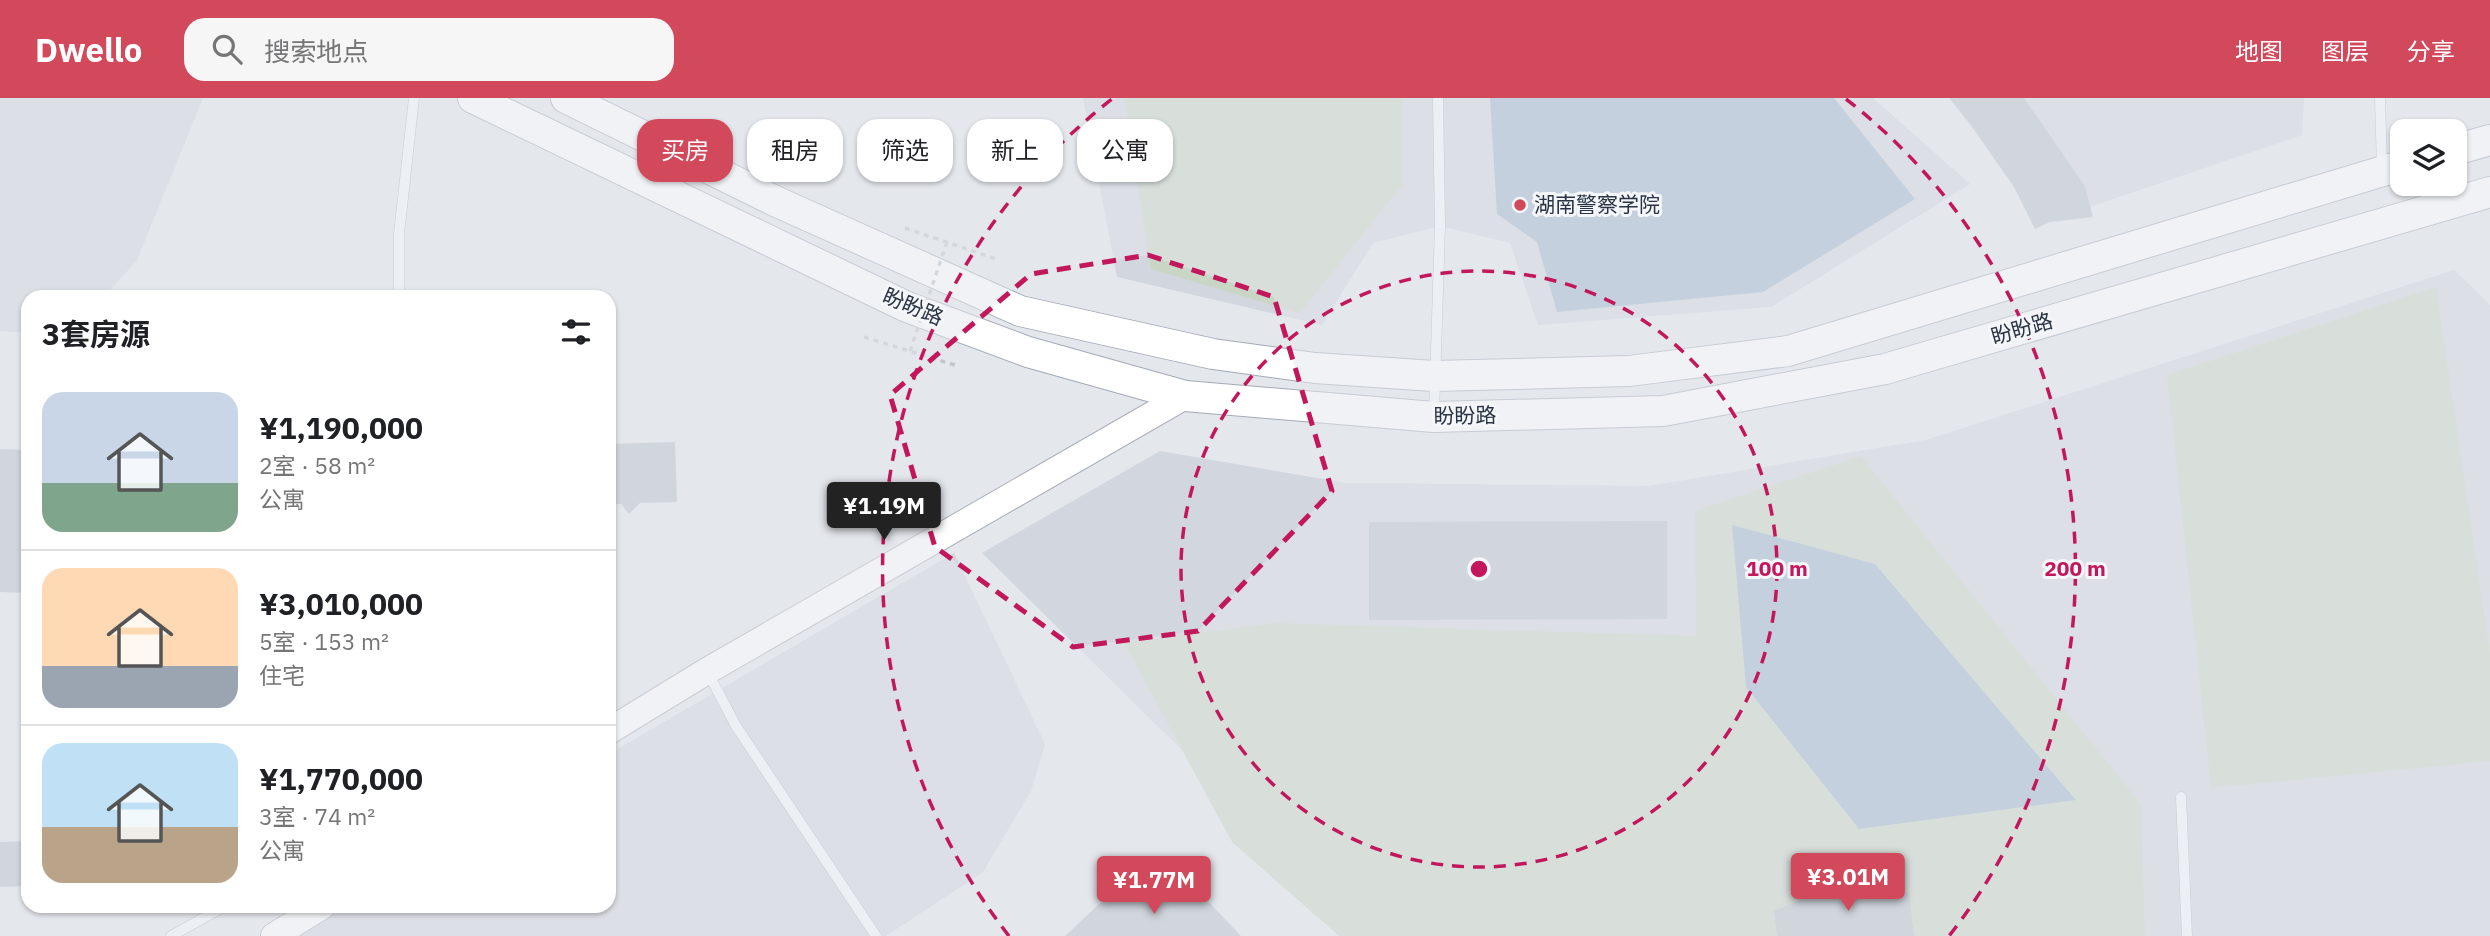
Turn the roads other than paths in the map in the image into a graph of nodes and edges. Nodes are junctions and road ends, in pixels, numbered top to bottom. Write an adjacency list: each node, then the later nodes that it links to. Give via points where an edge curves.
1 (414, 98): 11 (lane, via 399,234)
2 (473, 98): 13 (main road, 盼盼路, via 908,307 1028,352)
3 (566, 98): 12 (main road, 盼盼路, via 775,201 1020,311 1213,354 1315,368)
4 (1438, 98): 12 (lane, via 1440,226)
5 (2380, 98): 8 (lane)
6 (2490, 140): 7 (main road)
7 (2467, 147)
8 (2390, 156)
9 (2390, 169): 12 (main road, 盼盼路, via 1788,351 1629,370)
10 (2490, 192): 14 (main road, 盼盼路, via 1885,369 1663,411)
11 (400, 290)
12 (1434, 376): 14 (lane)
13 (1185, 396): 14 (main road, 盼盼路); 15 (main road)
14 (1434, 417)
15 (707, 671): 16 (main road); 22 (lane, via 736,726)
16 (616, 727)
17 (2181, 797): 23 (lane)
18 (213, 913): 20 (lane)
19 (311, 913): 21 (main road)
20 (172, 936)
21 (274, 936)
22 (876, 936)
23 (2187, 936)

